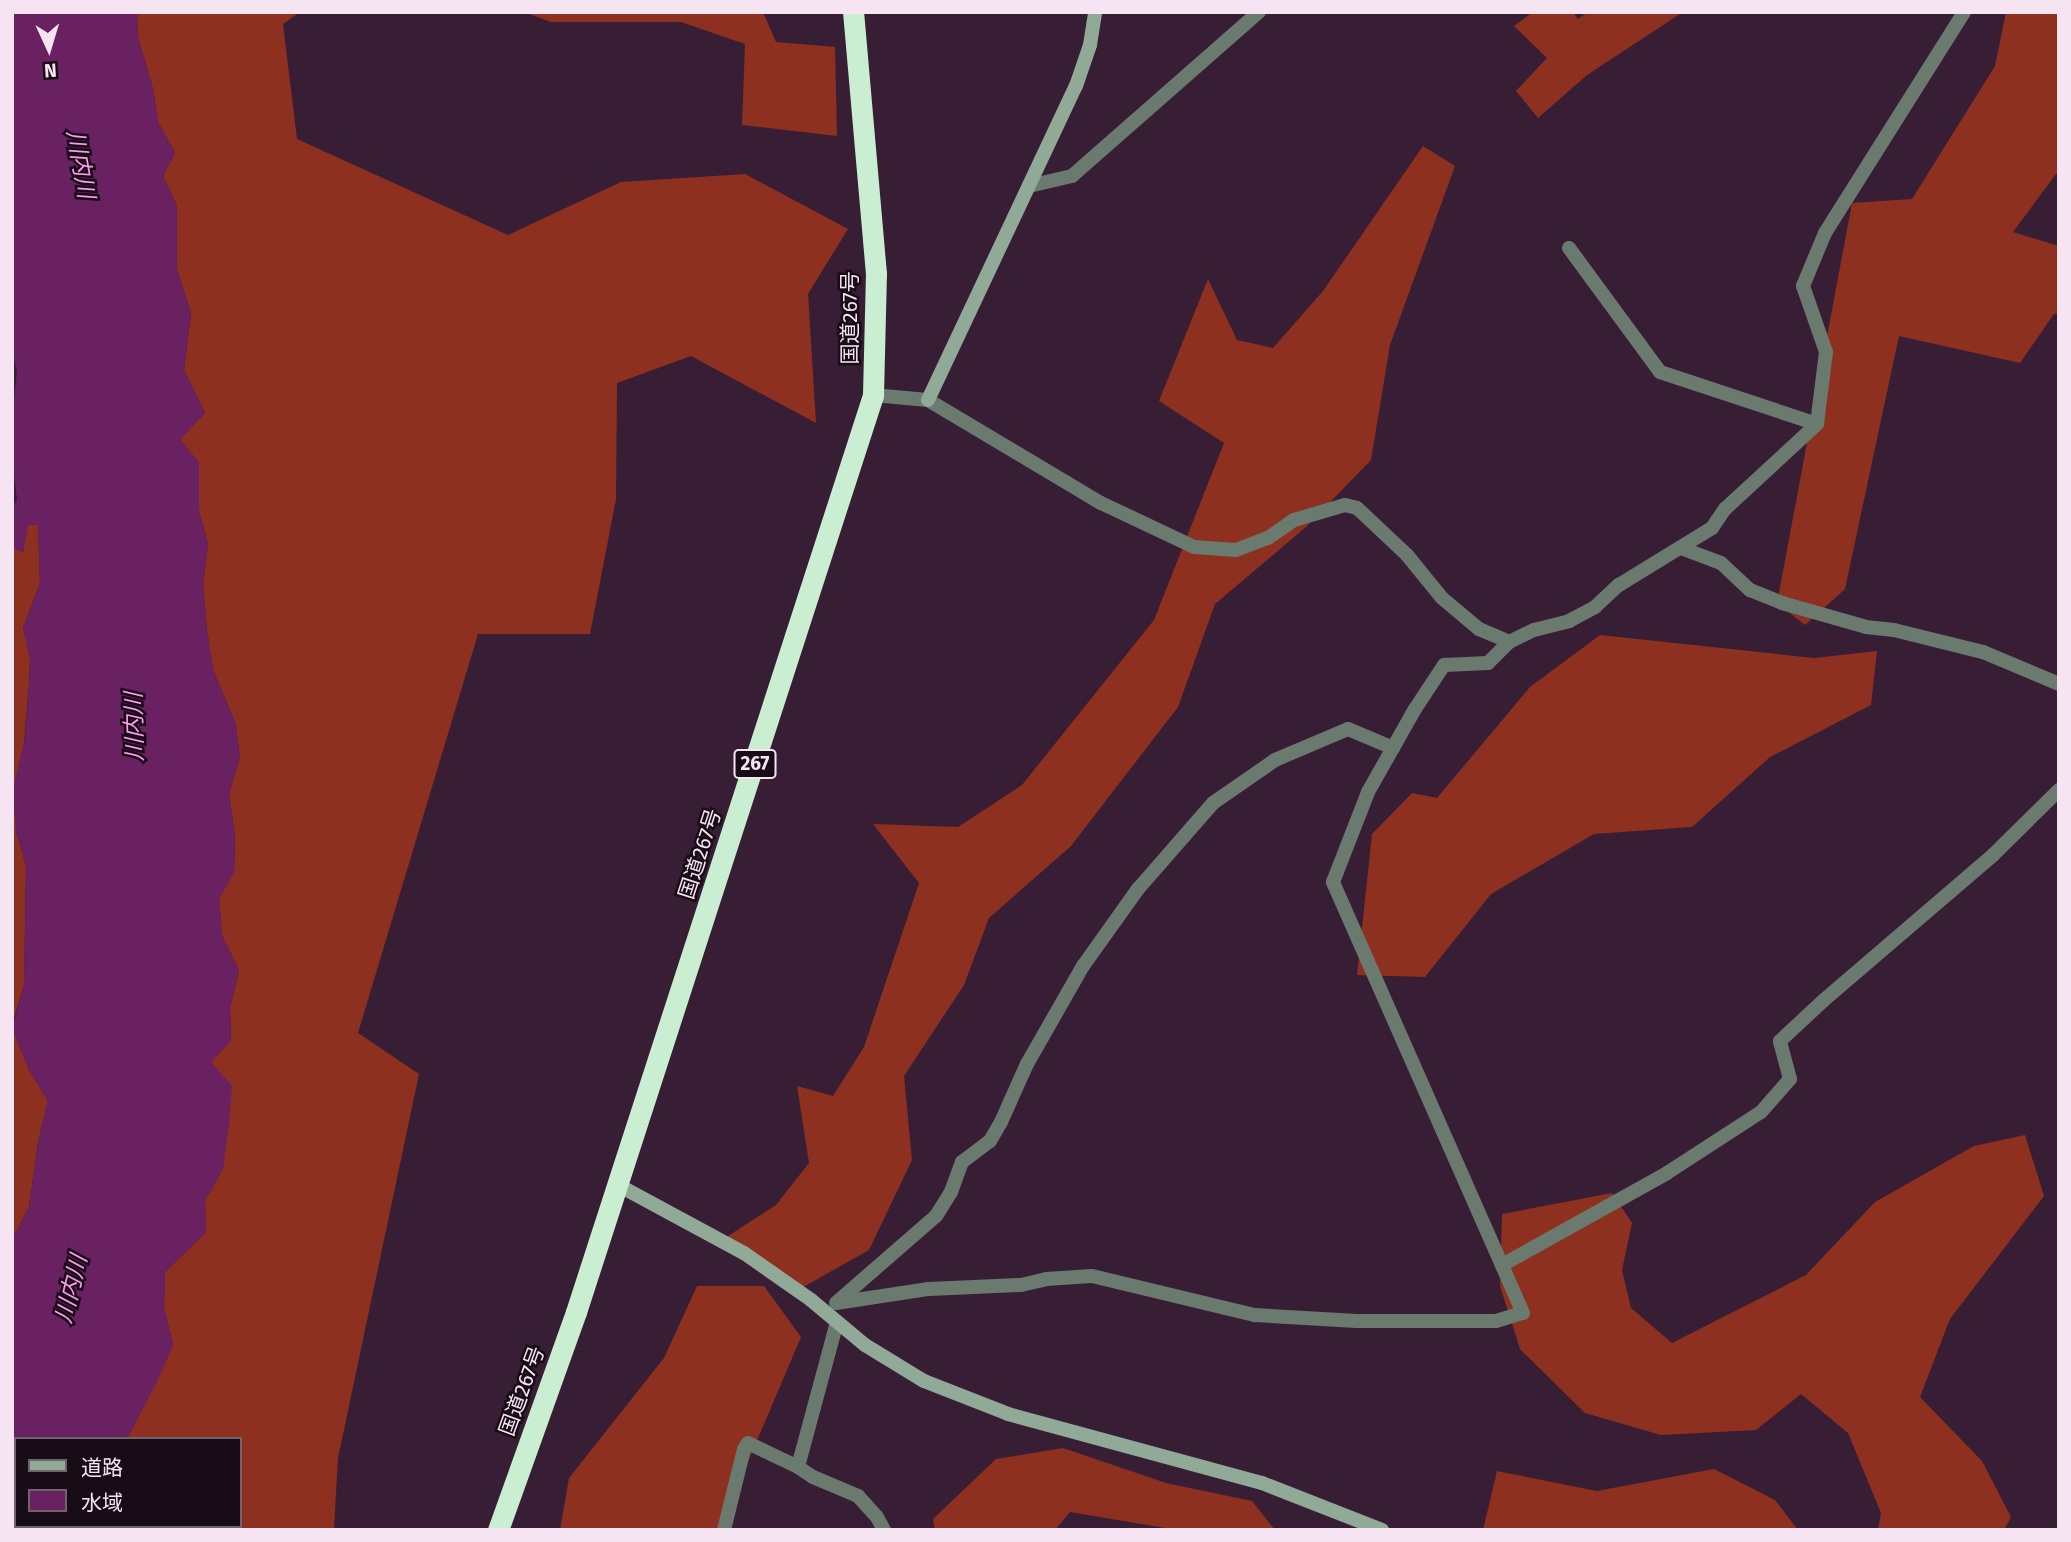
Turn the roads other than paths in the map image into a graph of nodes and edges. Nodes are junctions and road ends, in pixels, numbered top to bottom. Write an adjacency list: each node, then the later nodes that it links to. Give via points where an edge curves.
1 (853, 12): 7 (highway, 国道267号 / 267, via 876,274)
2 (1095, 12): 5 (street, via 1076,86)
3 (1259, 12): 5 (street, via 1072,176)
4 (1964, 12): 9 (street, via 1825,233 1803,286 1826,352)
5 (1029, 186): 8 (street)
6 (1569, 248): 9 (street, via 1660,372)
7 (873, 395): 8 (street); 15 (highway, 国道267号 / 267)
8 (928, 400): 11 (street, via 1101,503 1194,547 1236,550 1268,538 1294,520 1345,505 1356,508 1407,555 1442,598 1479,629)
9 (1817, 424): 10 (street, via 1725,509 1712,528)
10 (1681, 548): 11 (street, via 1657,559 1577,617); 12 (street, via 1721,563 1751,590 1782,603 1983,652)
11 (1509, 642): 13 (street, via 1488,663 1444,665)
12 (2059, 684)
13 (1393, 748): 16 (street, via 1368,792 1333,883); 17 (street, via 1348,729 1275,760 1213,803 1138,889 1083,966 1027,1064 1001,1122 990,1140 962,1162 936,1216)
14 (2059, 790): 16 (street, via 1993,855 1780,1041 1790,1079 1762,1112 1667,1173)
15 (618, 1185): 17 (street, via 744,1253); 20 (highway, 国道267号 / 267)
16 (1502, 1265): 17 (street, via 1523,1313 1496,1321 1255,1315 1092,1276 929,1289)
17 (831, 1307): 18 (street)
18 (838, 1322): 19 (street); 23 (street, via 914,1376 1008,1414 1262,1483)
19 (798, 1467): 21 (street, via 748,1443); 22 (street, via 858,1496)
20 (498, 1530)
21 (724, 1530)
22 (884, 1530)
23 (1382, 1530)

